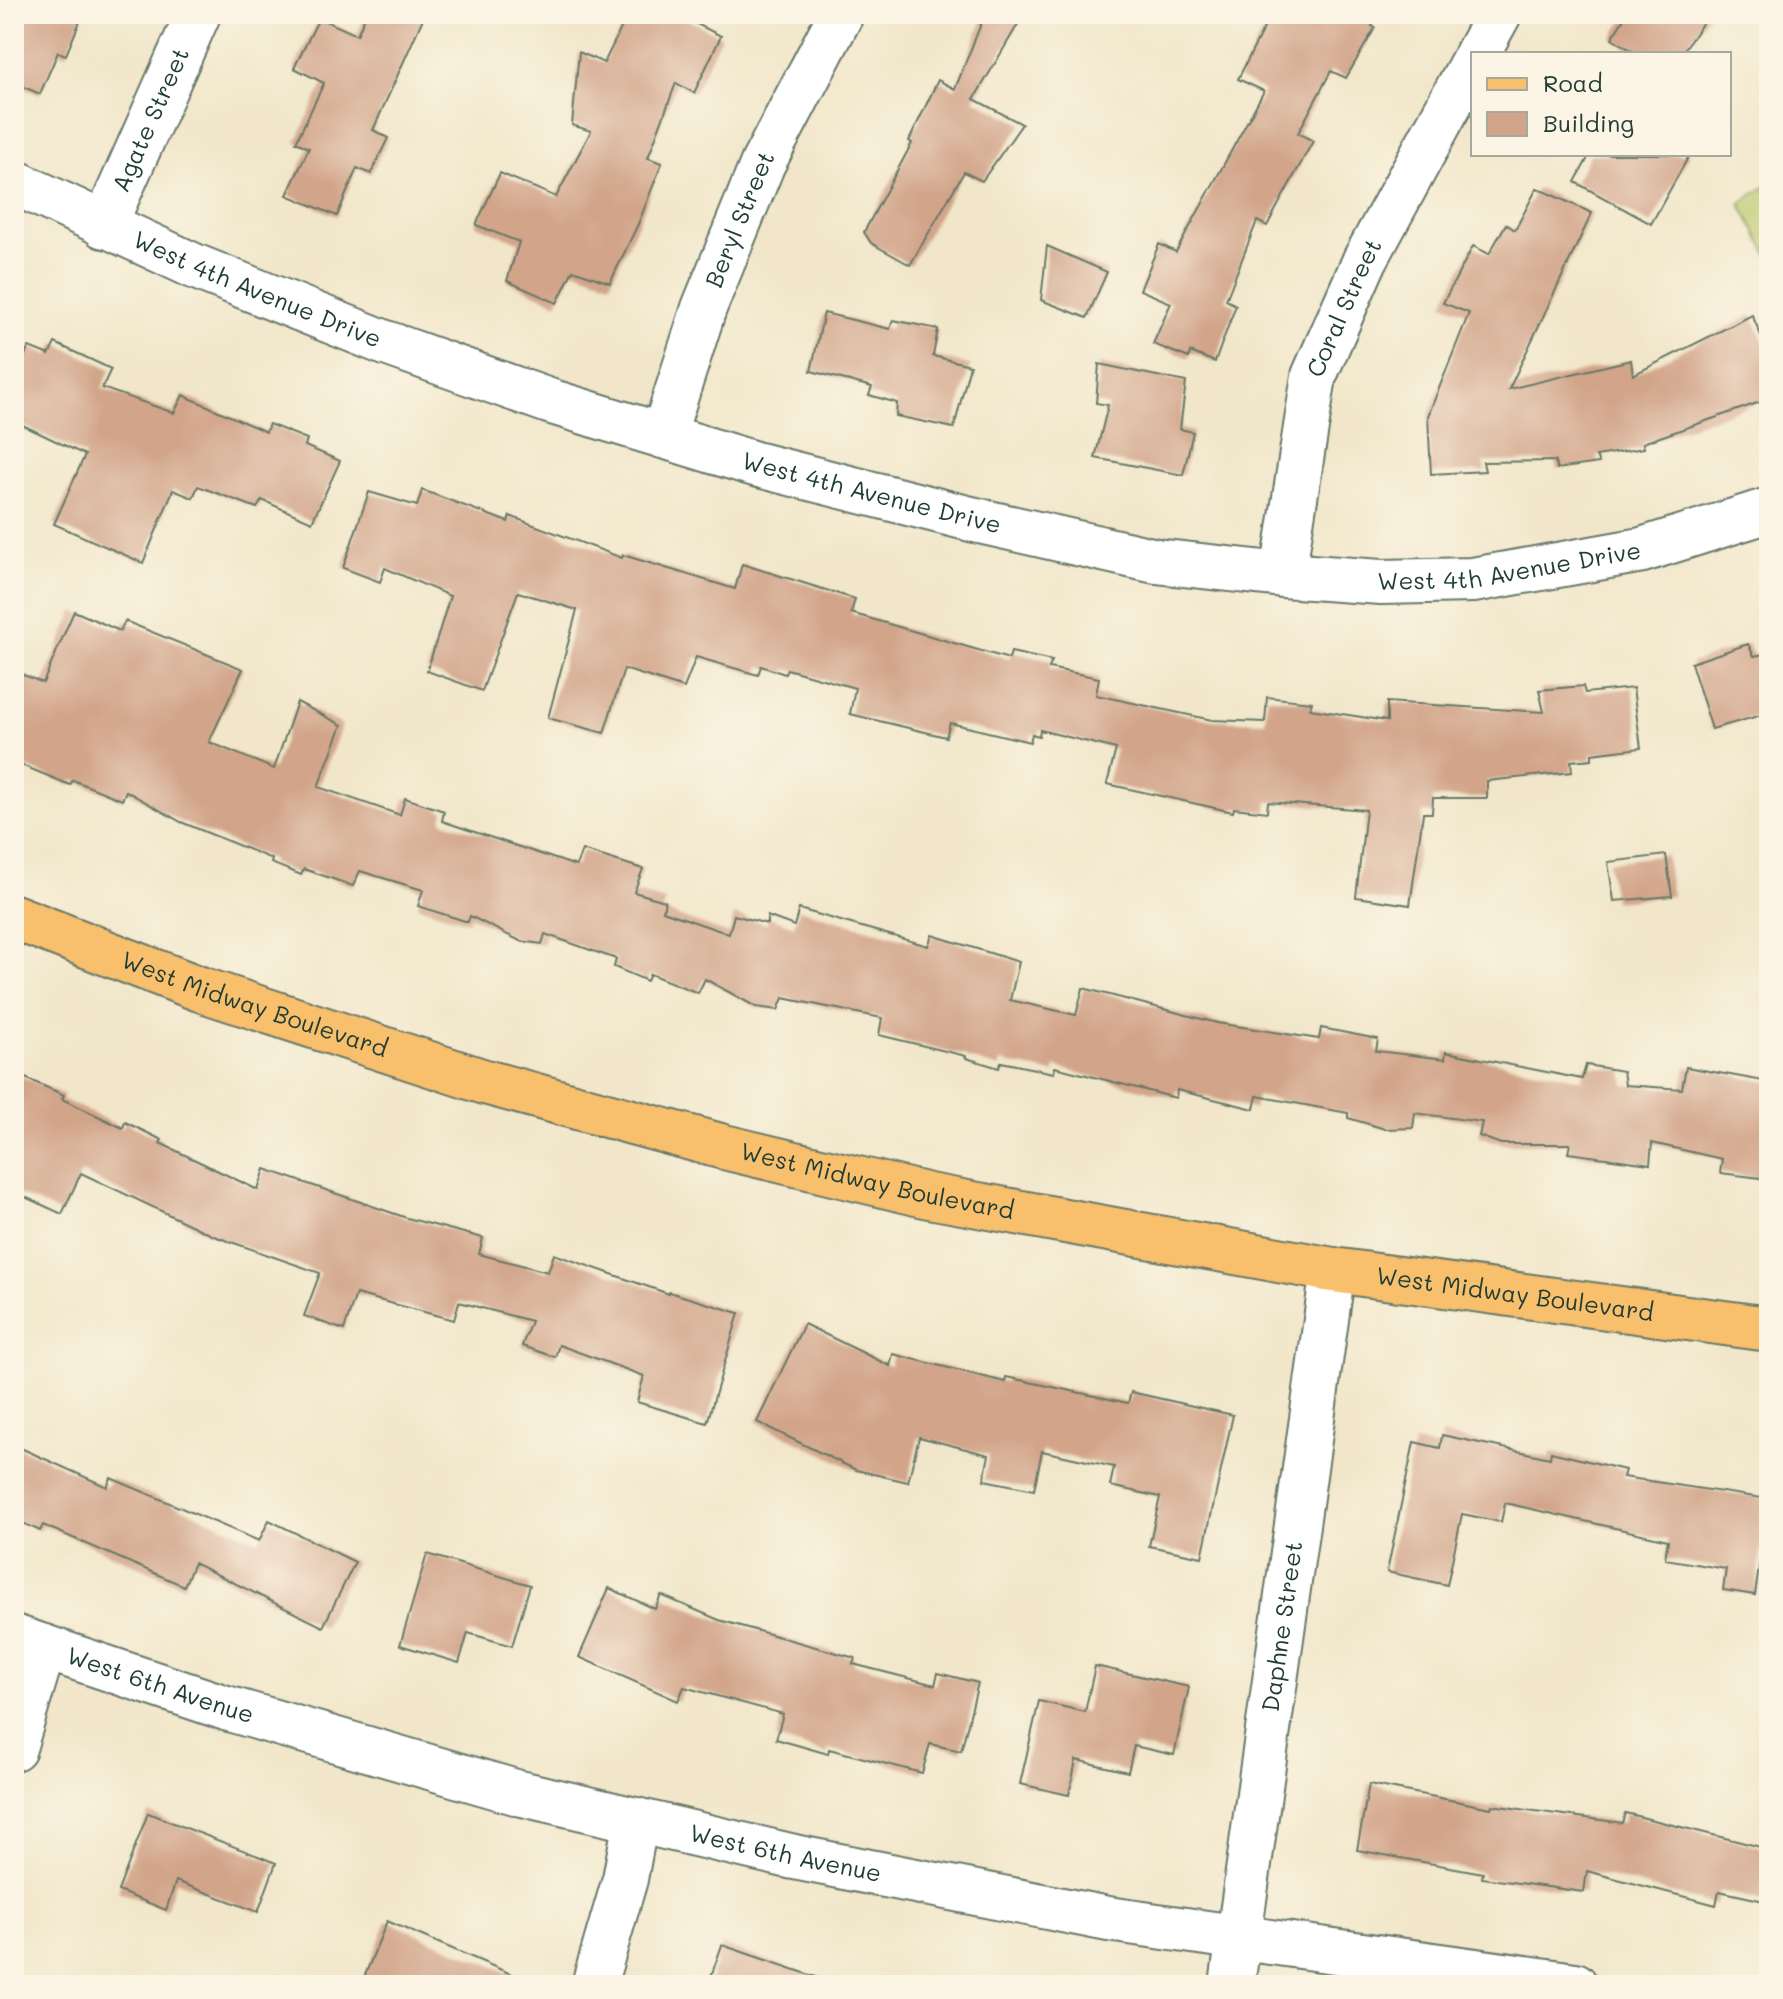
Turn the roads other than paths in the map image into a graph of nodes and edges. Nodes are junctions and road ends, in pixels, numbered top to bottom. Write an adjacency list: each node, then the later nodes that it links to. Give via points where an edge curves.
1 (198, 14): 7 (street, Agate Street)
2 (841, 14): 8 (street, Beryl Street, via 763,163 704,308)
3 (1499, 14): 4 (street)
4 (1478, 52)
5 (1471, 65): 10 (street, Coral Street, via 1365,260 1314,376)
6 (14, 182): 7 (street, West 4th Avenue Drive)
7 (104, 226): 8 (street, West 4th Avenue Drive, via 383,342)
8 (663, 436): 10 (street, West 4th Avenue Drive, via 971,519 1156,561)
9 (1769, 510): 10 (street, West 4th Avenue Drive, via 1642,550 1473,580 1381,582)
10 (1283, 575)
11 (14, 917): 12 (main road, West Midway Boulevard, via 345,1038 679,1135 929,1196)
12 (1333, 1270): 13 (main road, West Midway Boulevard); 17 (street, Daphne Street)
13 (1769, 1329)
14 (29, 1642): 15 (street); 16 (street, West 6th Avenue, via 284,1725 519,1793)
15 (14, 1748)
16 (636, 1820): 17 (street, West 6th Avenue, via 1108,1919); 18 (street)
17 (1239, 1937): 19 (street, Daphne Street); 20 (street, West 6th Avenue)
18 (594, 1985)
19 (1232, 1985)
20 (1575, 1985)

